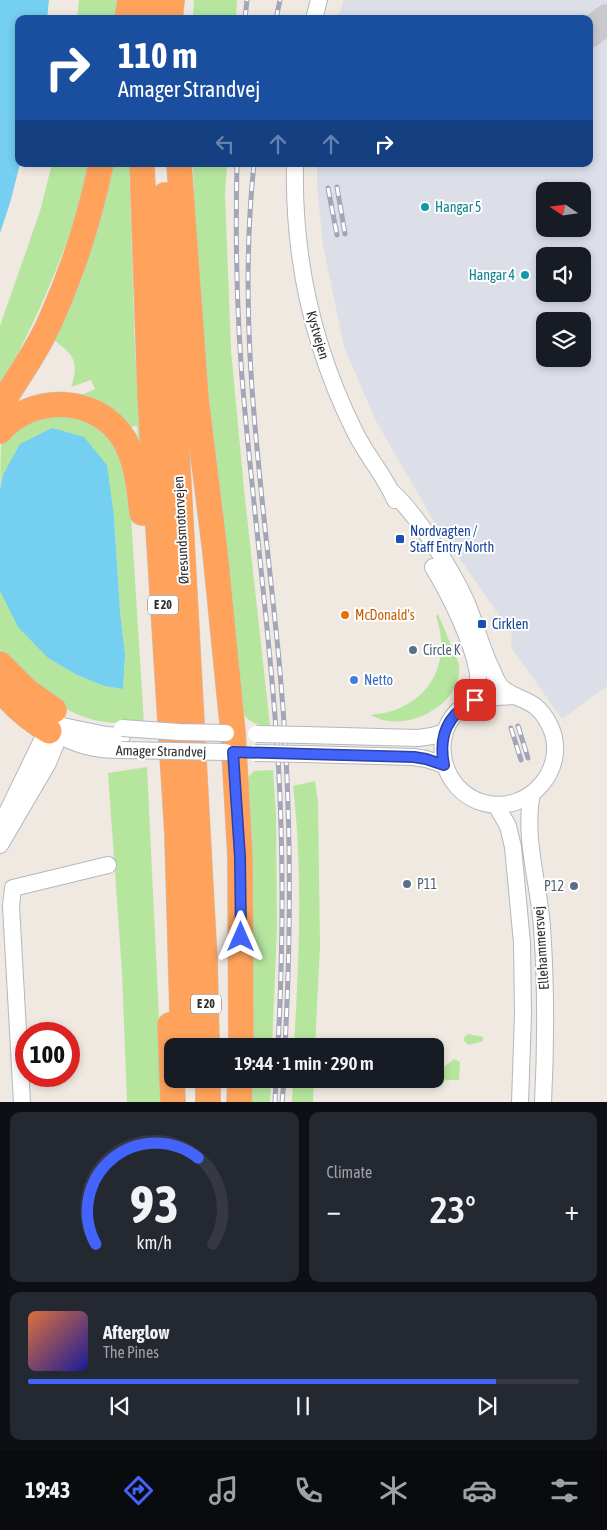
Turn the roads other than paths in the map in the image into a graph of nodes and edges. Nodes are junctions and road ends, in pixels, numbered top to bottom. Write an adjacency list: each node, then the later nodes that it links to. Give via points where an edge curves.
1 (130, 0): 6 (highway)
2 (147, 0): 7 (highway)
3 (172, 0): 8 (highway)
4 (182, 0): 9 (highway)
5 (319, 0): 10 (street)
6 (128, 15)
7 (145, 15)
8 (170, 15)
9 (181, 15)
10 (315, 15)
11 (101, 167): 16 (highway, via 84,232 52,317)
12 (142, 167): 33 (highway, Øresundsmotorvejen / E 20, via 150,387 177,834)
13 (165, 167): 34 (highway, Øresundsmotorvejen / E 20, via 166,267)
14 (179, 167): 26 (highway, via 196,398)
15 (295, 167): 18 (street, Kystvejen, via 294,201 300,264 312,317 338,396)
16 (0, 406)
17 (0, 431): 40 (highway, via 20,414 36,407 60,404 82,408 100,416 118,431 137,471)
18 (392, 492): 21 (street, Kystvejen, via 405,504 437,550 466,601 487,660 501,687); 22 (street, Kystvejen, via 403,518 443,583 464,630 478,674)
19 (0, 664): 23 (highway)
20 (0, 688): 23 (highway, via 26,717)
21 (516, 696): 22 (street); 28 (street, via 531,702 542,712 554,736 550,772)
22 (475, 700): 24 (street, via 458,711)
23 (55, 726): 25 (street, Amager Strandvej, via 85,723); 25 (street, Amager Strandvej, via 72,743 99,750); 30 (street, via 43,738); 31 (street, via 48,763)
24 (444, 732): 26 (street, Amager Strandvej, bridge, via 418,738 305,735); 27 (street)
25 (122, 738): 26 (street, Amager Strandvej, bridge); 26 (street, Amager Strandvej, bridge, via 179,732)
26 (238, 743): 27 (street, Amager Strandvej, bridge, via 304,754 414,757); 35 (highway)
27 (444, 765): 29 (street, via 464,793 484,804)
28 (532, 794): 29 (street, via 509,804); 45 (street, Ellehammersvej, via 529,829 542,926)
29 (496, 805): 44 (street, Ellehammersvej, via 508,826 513,847 522,943)
30 (0, 827)
31 (0, 845)
32 (108, 865): 39 (street, via 13,888)
33 (183, 1038)
34 (207, 1038)
35 (241, 1038)
36 (184, 1088): 41 (highway)
37 (208, 1088): 42 (highway)
38 (240, 1088): 43 (highway)
39 (22, 1102)
40 (174, 1102)
41 (184, 1102)
42 (208, 1102)
43 (239, 1102)
44 (520, 1102)
45 (543, 1102)

